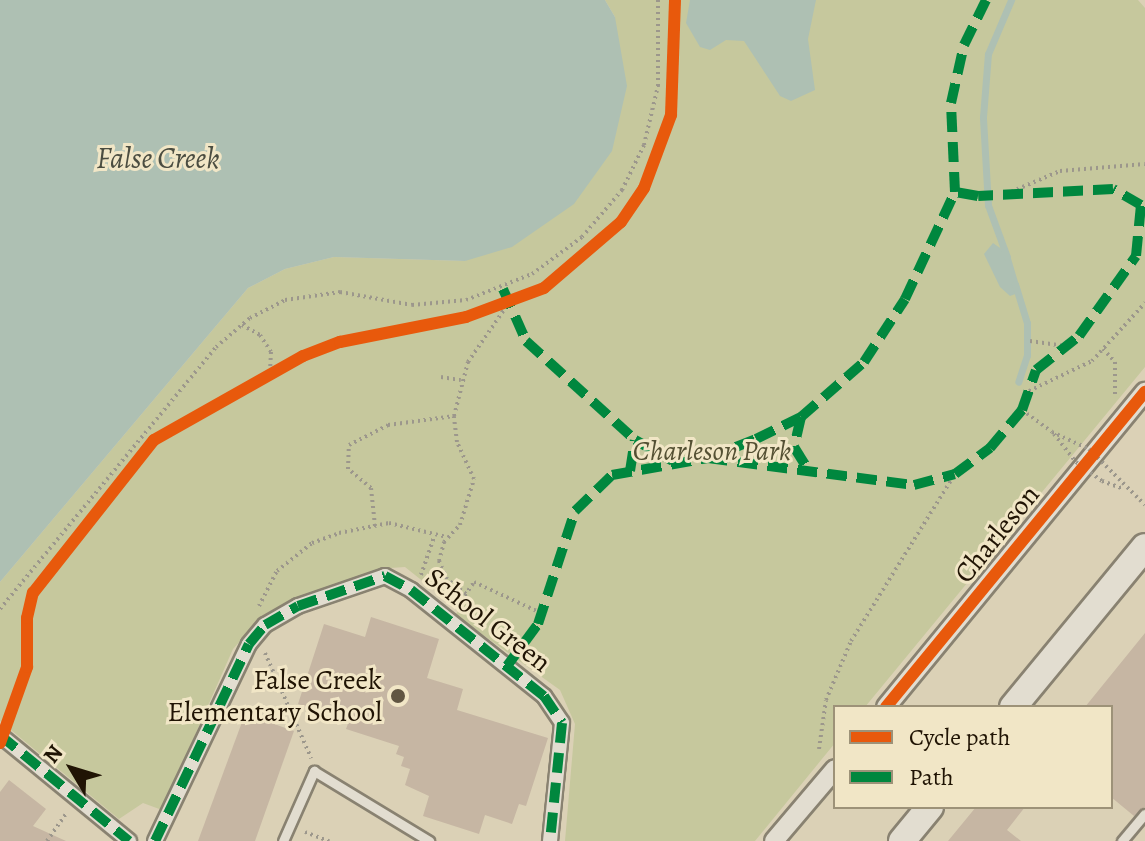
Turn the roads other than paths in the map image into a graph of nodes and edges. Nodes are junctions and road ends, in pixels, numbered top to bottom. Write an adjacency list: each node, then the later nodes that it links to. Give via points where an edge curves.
1 (1145, 392): 3 (street, Charleson)
2 (1145, 547): 4 (main road)
3 (888, 705)
4 (1015, 705)
5 (2, 736): 9 (street)
6 (833, 771): 14 (street)
7 (928, 809): 15 (main road)
8 (1145, 814): 16 (lane)
9 (129, 841)
10 (155, 841): 13 (street, School Green, via 256,636 298,606 385,576 544,696 562,723)
11 (283, 841): 12 (lane, via 314,771)
12 (429, 841)
13 (550, 841)
14 (774, 841)
15 (902, 841)
16 (1122, 841)

